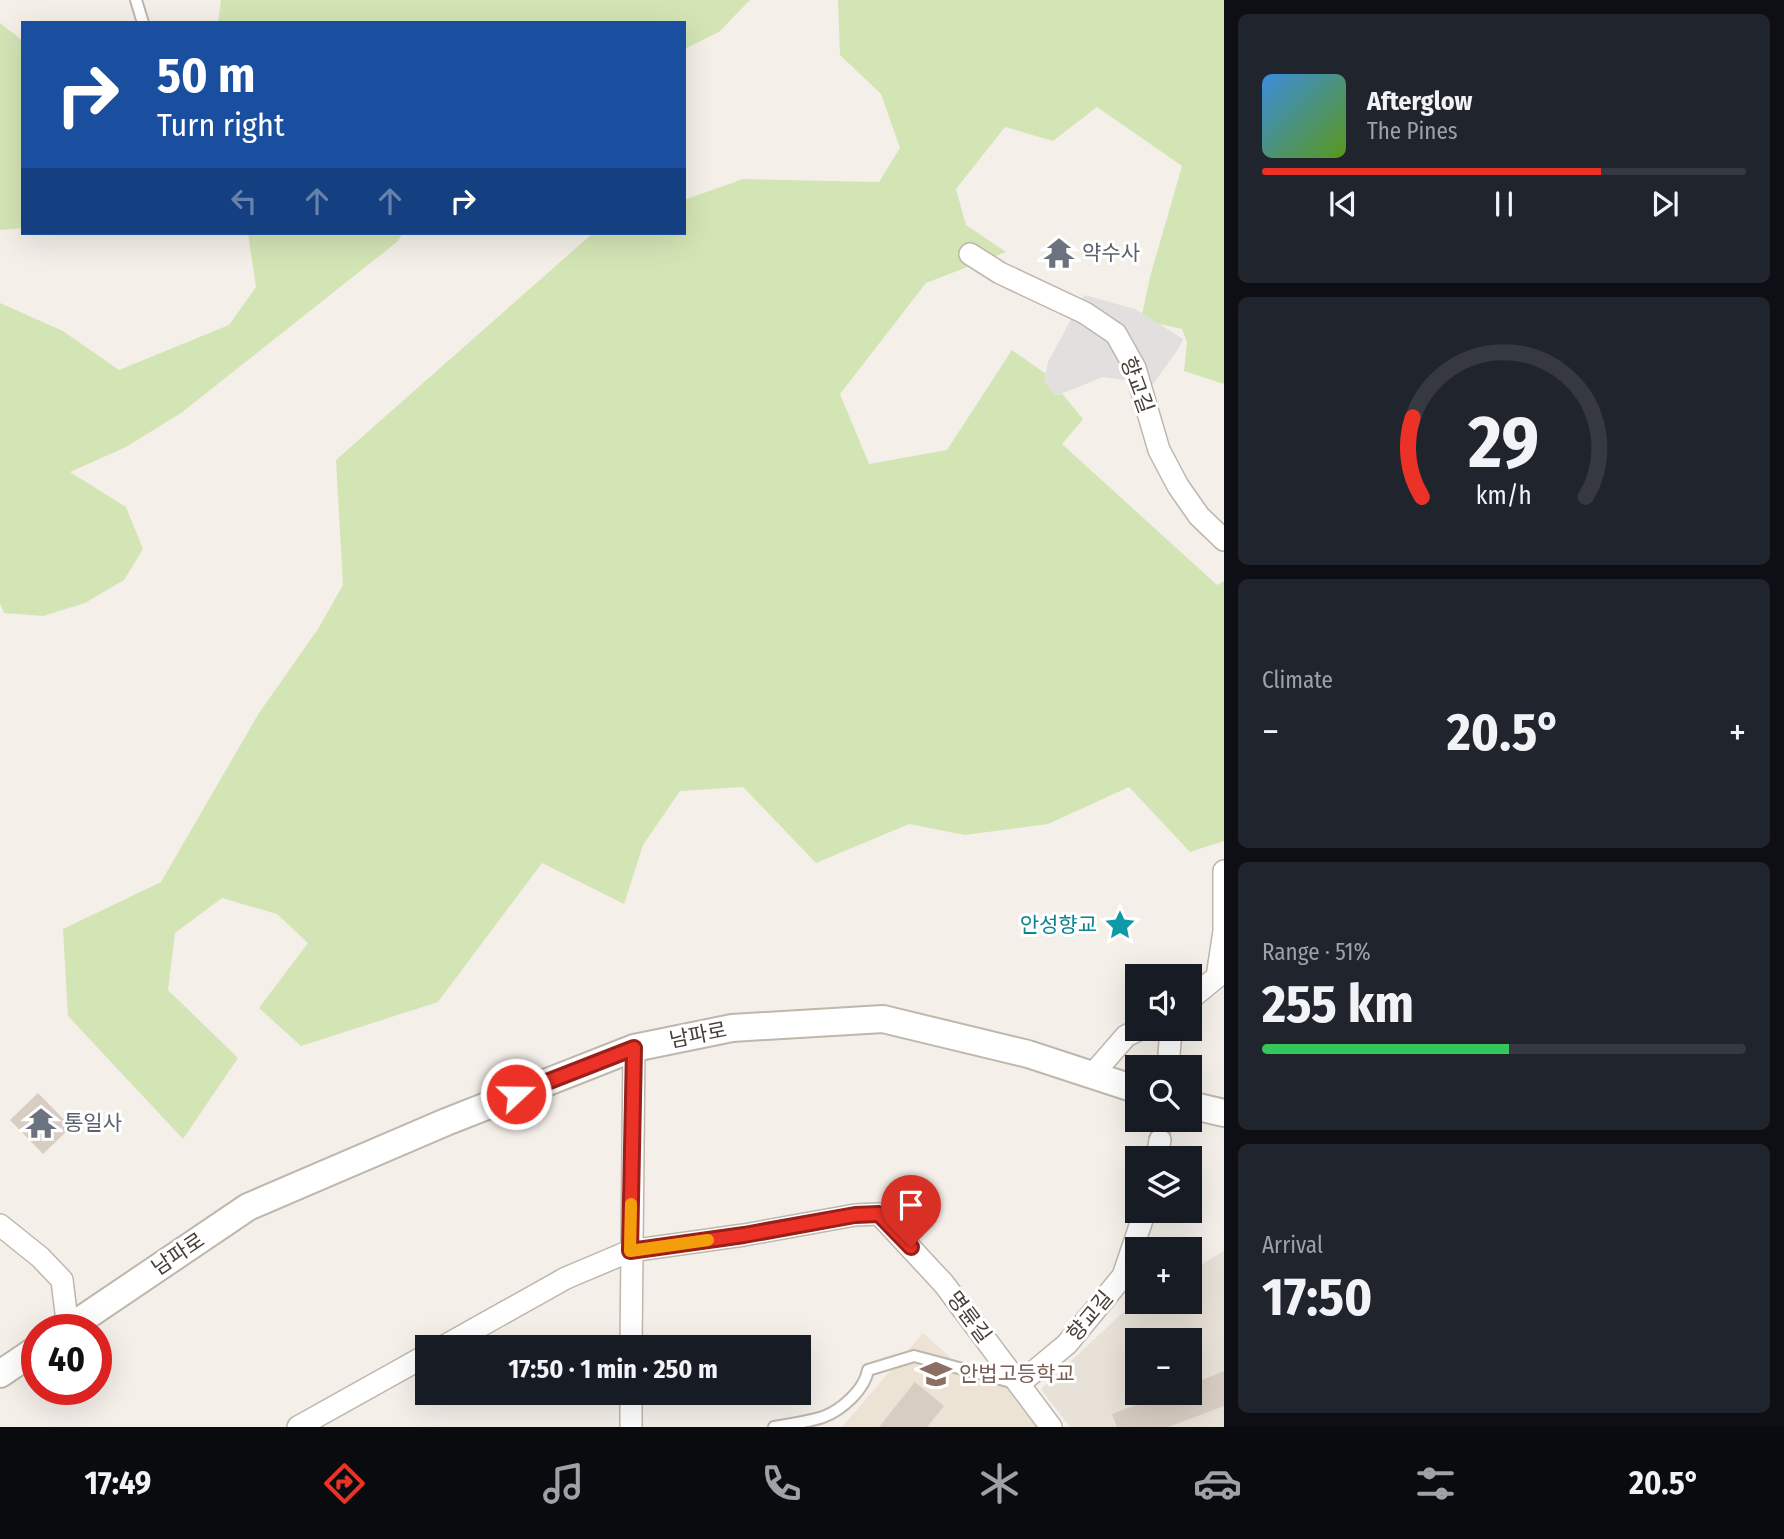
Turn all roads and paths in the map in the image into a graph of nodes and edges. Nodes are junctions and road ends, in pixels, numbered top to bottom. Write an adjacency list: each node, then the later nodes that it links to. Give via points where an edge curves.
1 (136, 0): 2 (lane)
2 (142, 21)
3 (970, 254): 4 (street, 향교길, via 1085,313 1116,334 1135,368 1159,450 1199,516)
4 (1224, 540)
5 (1224, 871): 6 (street, via 1224,931 1217,977)
6 (1202, 989)
7 (1125, 1037): 9 (street)
8 (634, 1048): 9 (street, 남파로, via 732,1028 883,1019 1028,1054); 15 (street); 17 (street, 남파로, via 248,1207)
9 (1092, 1075): 10 (street, 남파로)
10 (1125, 1086)
11 (1202, 1108): 12 (street)
12 (1224, 1113)
13 (1141, 1223): 23 (street, 향교길, via 1123,1276 1067,1344)
14 (0, 1225): 16 (street, via 62,1280)
15 (630, 1251): 18 (street, 명륜길, via 566,1278); 19 (street); 23 (street, 명륜길, via 879,1214 944,1284)
16 (65, 1314)
17 (89, 1314)
18 (464, 1335)
19 (631, 1335)
20 (21, 1360): 22 (street)
21 (415, 1362): 25 (street)
22 (0, 1374)
23 (1019, 1384): 27 (lane, via 914,1356 868,1370 867,1380 848,1402 825,1416); 28 (street, 명륜길)
24 (631, 1405): 26 (street)
25 (298, 1427)
26 (631, 1427)
27 (774, 1427)
28 (1051, 1427)

